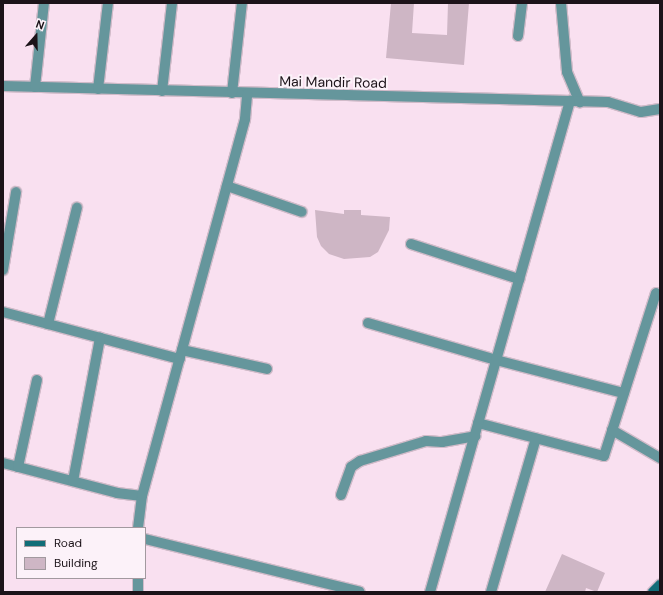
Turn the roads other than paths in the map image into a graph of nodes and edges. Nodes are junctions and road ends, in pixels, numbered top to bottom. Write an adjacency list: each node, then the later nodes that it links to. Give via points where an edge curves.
1 (44, 3): 9 (street)
2 (108, 3): 10 (street)
3 (172, 3): 11 (street)
4 (242, 3): 12 (street)
5 (522, 3): 7 (street)
6 (562, 3): 14 (street, via 567,72)
7 (518, 36)
8 (3, 86): 9 (street, Mai Mandir Road)
9 (35, 87): 10 (street, Mai Mandir Road)
10 (98, 89): 11 (street, Mai Mandir Road)
11 (162, 91): 12 (street, Mai Mandir Road)
12 (232, 93): 13 (street, Mai Mandir Road)
13 (247, 94): 14 (street, Mai Mandir Road); 16 (street, via 245,119)
14 (575, 102): 15 (street, Mai Mandir Road, via 608,102 641,112); 22 (street)
15 (660, 109)
16 (227, 186): 19 (street); 28 (street)
17 (16, 192): 21 (street)
18 (77, 208): 26 (street)
19 (302, 212)
20 (411, 244): 22 (street)
21 (3, 270)
22 (519, 279): 29 (street)
23 (656, 293): 32 (street)
24 (3, 312): 26 (street)
25 (368, 322): 29 (street)
26 (48, 324): 27 (street)
27 (100, 338): 28 (street); 40 (street)
28 (181, 355): 30 (street); 42 (street)
29 (496, 360): 32 (street); 33 (street)
30 (267, 369)
31 (37, 380): 39 (street)
32 (624, 393): 34 (street)
33 (478, 423): 35 (street); 36 (street)
34 (612, 430): 36 (street, via 604,456); 37 (street)
35 (475, 436): 41 (street, via 442,442 426,441 360,461 351,467); 49 (street)
36 (536, 438): 50 (street)
37 (660, 458)
38 (3, 463): 39 (street)
39 (18, 467): 40 (street)
40 (73, 481): 42 (street)
41 (341, 495)
42 (142, 496): 43 (street)
43 (138, 527)
44 (146, 539): 48 (street)
45 (138, 579): 47 (street)
46 (660, 585): 51 (main road)
47 (138, 592)
48 (360, 592)
49 (430, 592)
50 (491, 592)
51 (653, 592)

